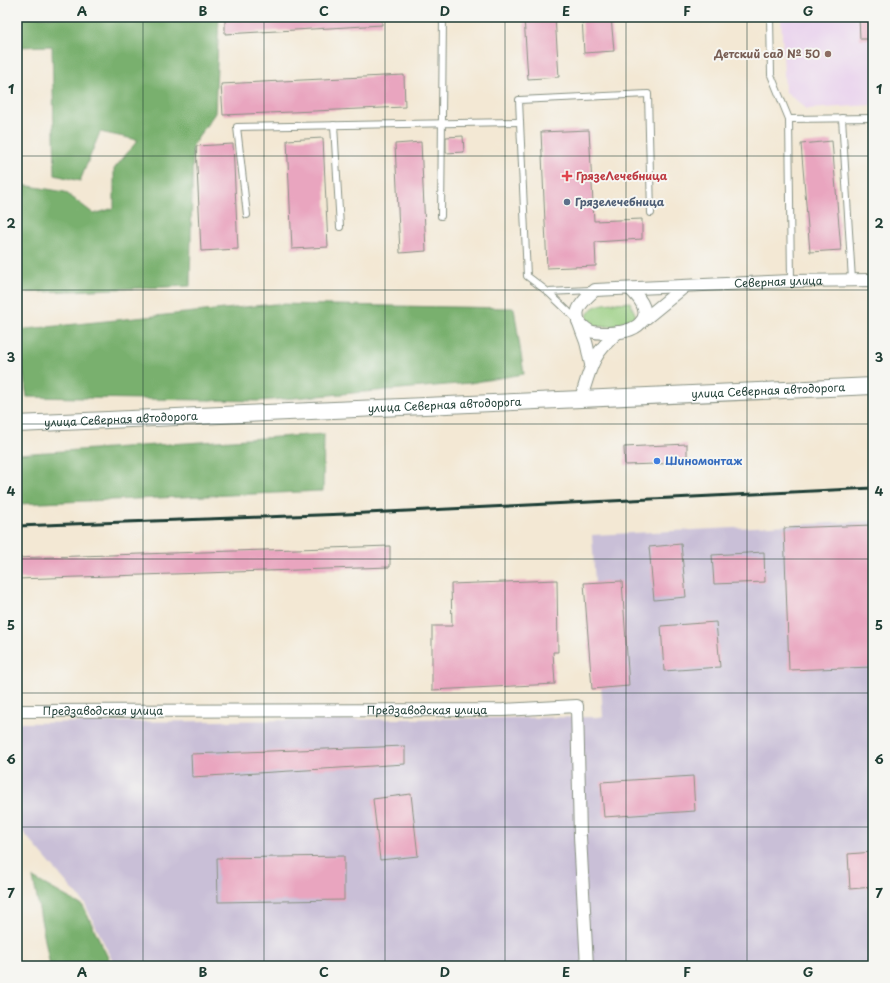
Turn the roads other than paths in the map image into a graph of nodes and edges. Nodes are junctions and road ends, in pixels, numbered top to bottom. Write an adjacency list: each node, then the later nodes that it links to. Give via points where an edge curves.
1 (443, 17): 7 (lane)
2 (770, 17): 5 (lane, via 771,75)
3 (842, 118): 4 (lane); 5 (lane); 13 (lane)
4 (873, 118)
5 (789, 119): 15 (lane)
6 (520, 122): 7 (lane); 9 (lane, via 519,100 648,94); 19 (lane, via 527,276)
7 (442, 123): 8 (lane); 11 (lane)
8 (334, 125): 10 (lane, via 237,127); 12 (lane)
9 (651, 213)
10 (247, 215)
11 (441, 216)
12 (340, 227)
13 (852, 280): 14 (street, Северная улица); 15 (street, Северная улица)
14 (873, 280)
15 (791, 281): 16 (street, Северная улица)
16 (684, 287): 17 (street, Северная улица); 21 (street)
17 (630, 289): 18 (street); 21 (street, via 644,306)
18 (595, 290): 19 (lane); 20 (street, via 580,304)
19 (548, 292): 20 (lane)
20 (576, 319): 22 (street, via 591,332); 23 (street)
21 (641, 322): 22 (street, via 631,330)
22 (618, 332): 23 (street, via 601,347)
23 (591, 364): 25 (street)
24 (873, 386): 25 (main road, улица Северная автодорога)
25 (581, 398): 26 (main road, улица Северная автодорога)
26 (17, 424)
27 (17, 711): 28 (street, Предзаводская улица, via 503,710 577,706)
28 (587, 966)

